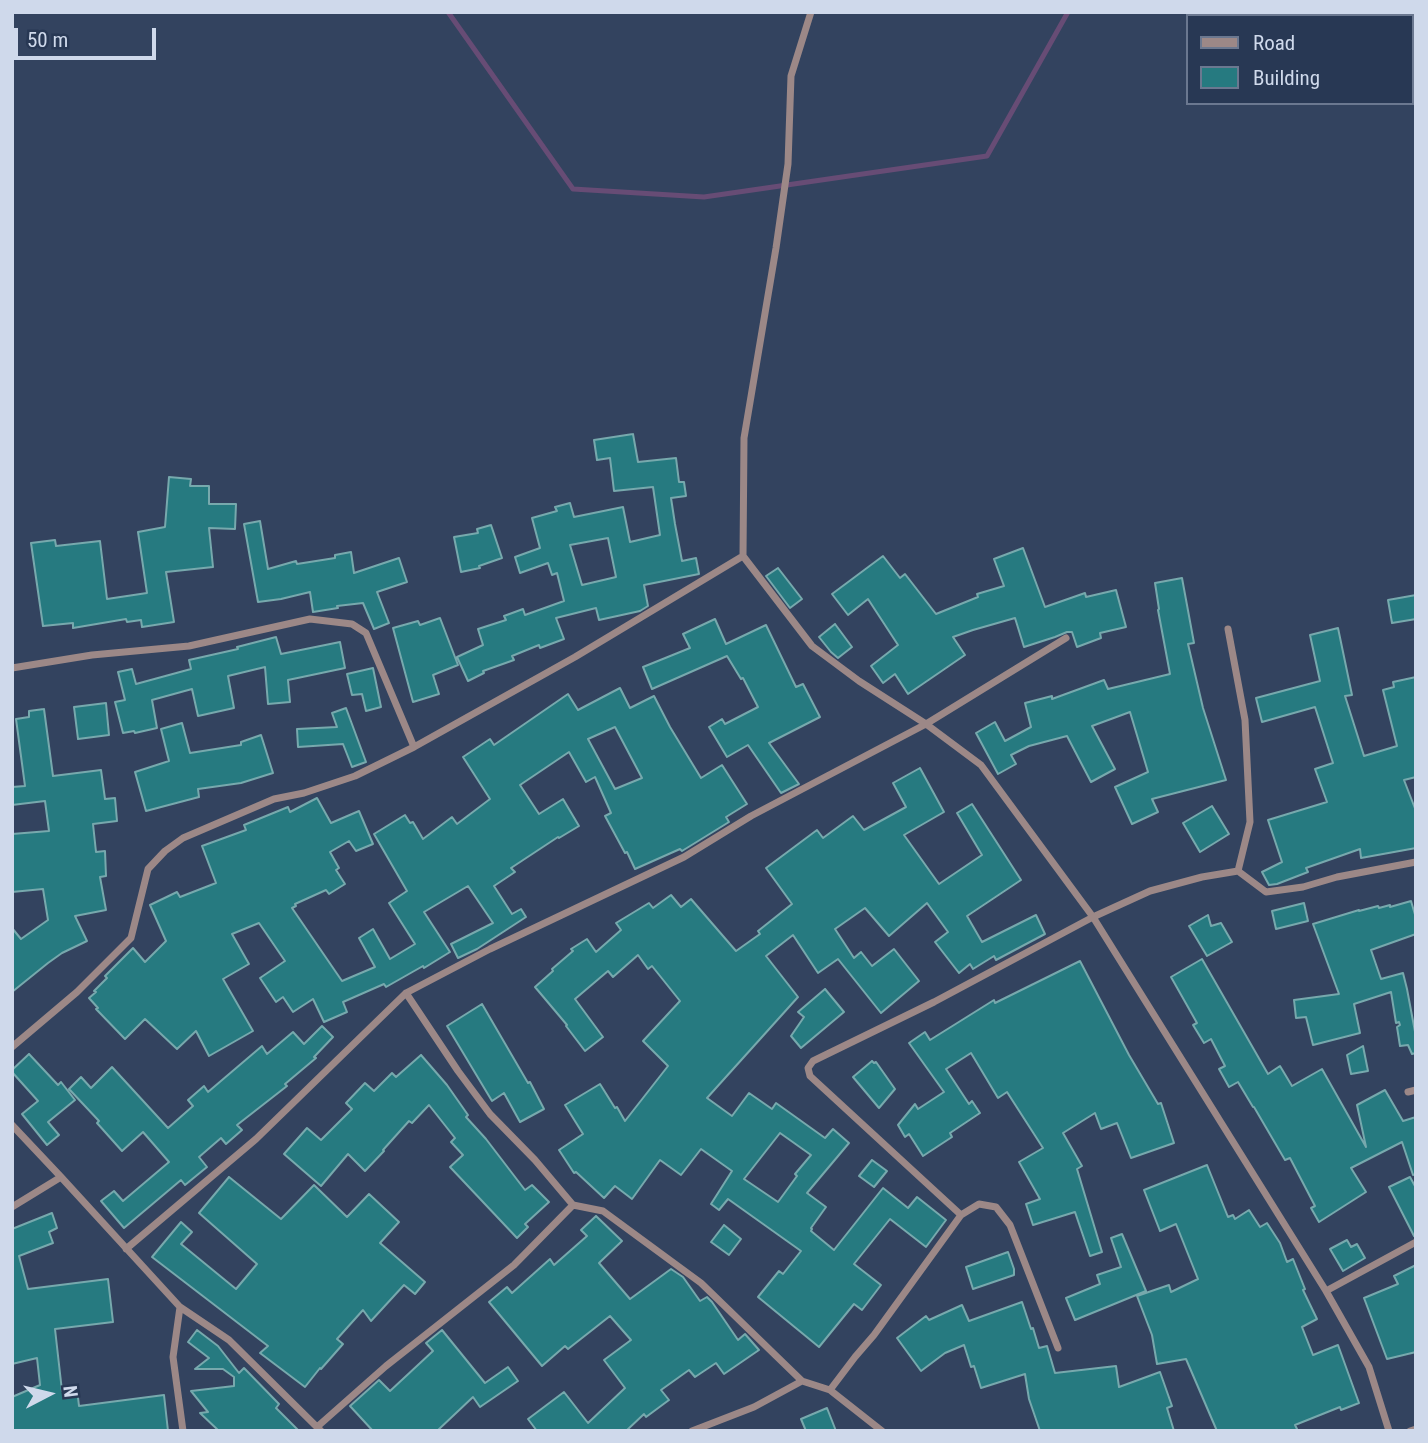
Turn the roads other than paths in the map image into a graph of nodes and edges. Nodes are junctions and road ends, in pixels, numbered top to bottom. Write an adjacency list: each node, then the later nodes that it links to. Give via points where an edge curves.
1 (811, 12): 2 (street, via 792,76 788,164 744,438)
2 (743, 556): 6 (street, via 812,646); 7 (street)
3 (1228, 629): 9 (street, via 1245,720 1249,797 1250,822)
4 (1066, 638): 6 (street)
5 (12, 668): 7 (street, via 189,646 310,619 352,624 366,633)
6 (926, 724): 10 (street, via 981,765); 11 (street, via 751,816 684,857)
7 (414, 747): 12 (street, via 355,776 263,803 183,838 165,851 148,869 131,938)
8 (1416, 862): 9 (street, via 1266,892)
9 (1238, 871): 10 (street, via 1150,891)
10 (1093, 917): 17 (street, via 813,1060 808,1068 810,1076); 20 (street)
11 (405, 993): 15 (street, via 489,1114); 19 (street, via 256,1139)
12 (12, 1047)
13 (12, 1125): 14 (street)
14 (61, 1177): 16 (street); 19 (street)
15 (573, 1205): 23 (street, via 603,1211 701,1283); 25 (street, via 514,1265 386,1366)
16 (12, 1207)
17 (961, 1215): 22 (street, via 979,1204 996,1207 1010,1226); 24 (street)
18 (1416, 1242): 20 (street)
19 (127, 1249): 21 (street)
20 (1326, 1291): 30 (street, via 1369,1367)
21 (180, 1307): 25 (street, via 229,1340); 27 (street, via 173,1357)
22 (1058, 1348)
23 (802, 1381): 24 (street); 28 (street, via 754,1407)
24 (830, 1390): 29 (street)
25 (319, 1429)
26 (1416, 1429): 31 (street)
27 (183, 1431)
28 (692, 1431)
29 (882, 1431)
30 (1389, 1431)
31 (1410, 1431)

